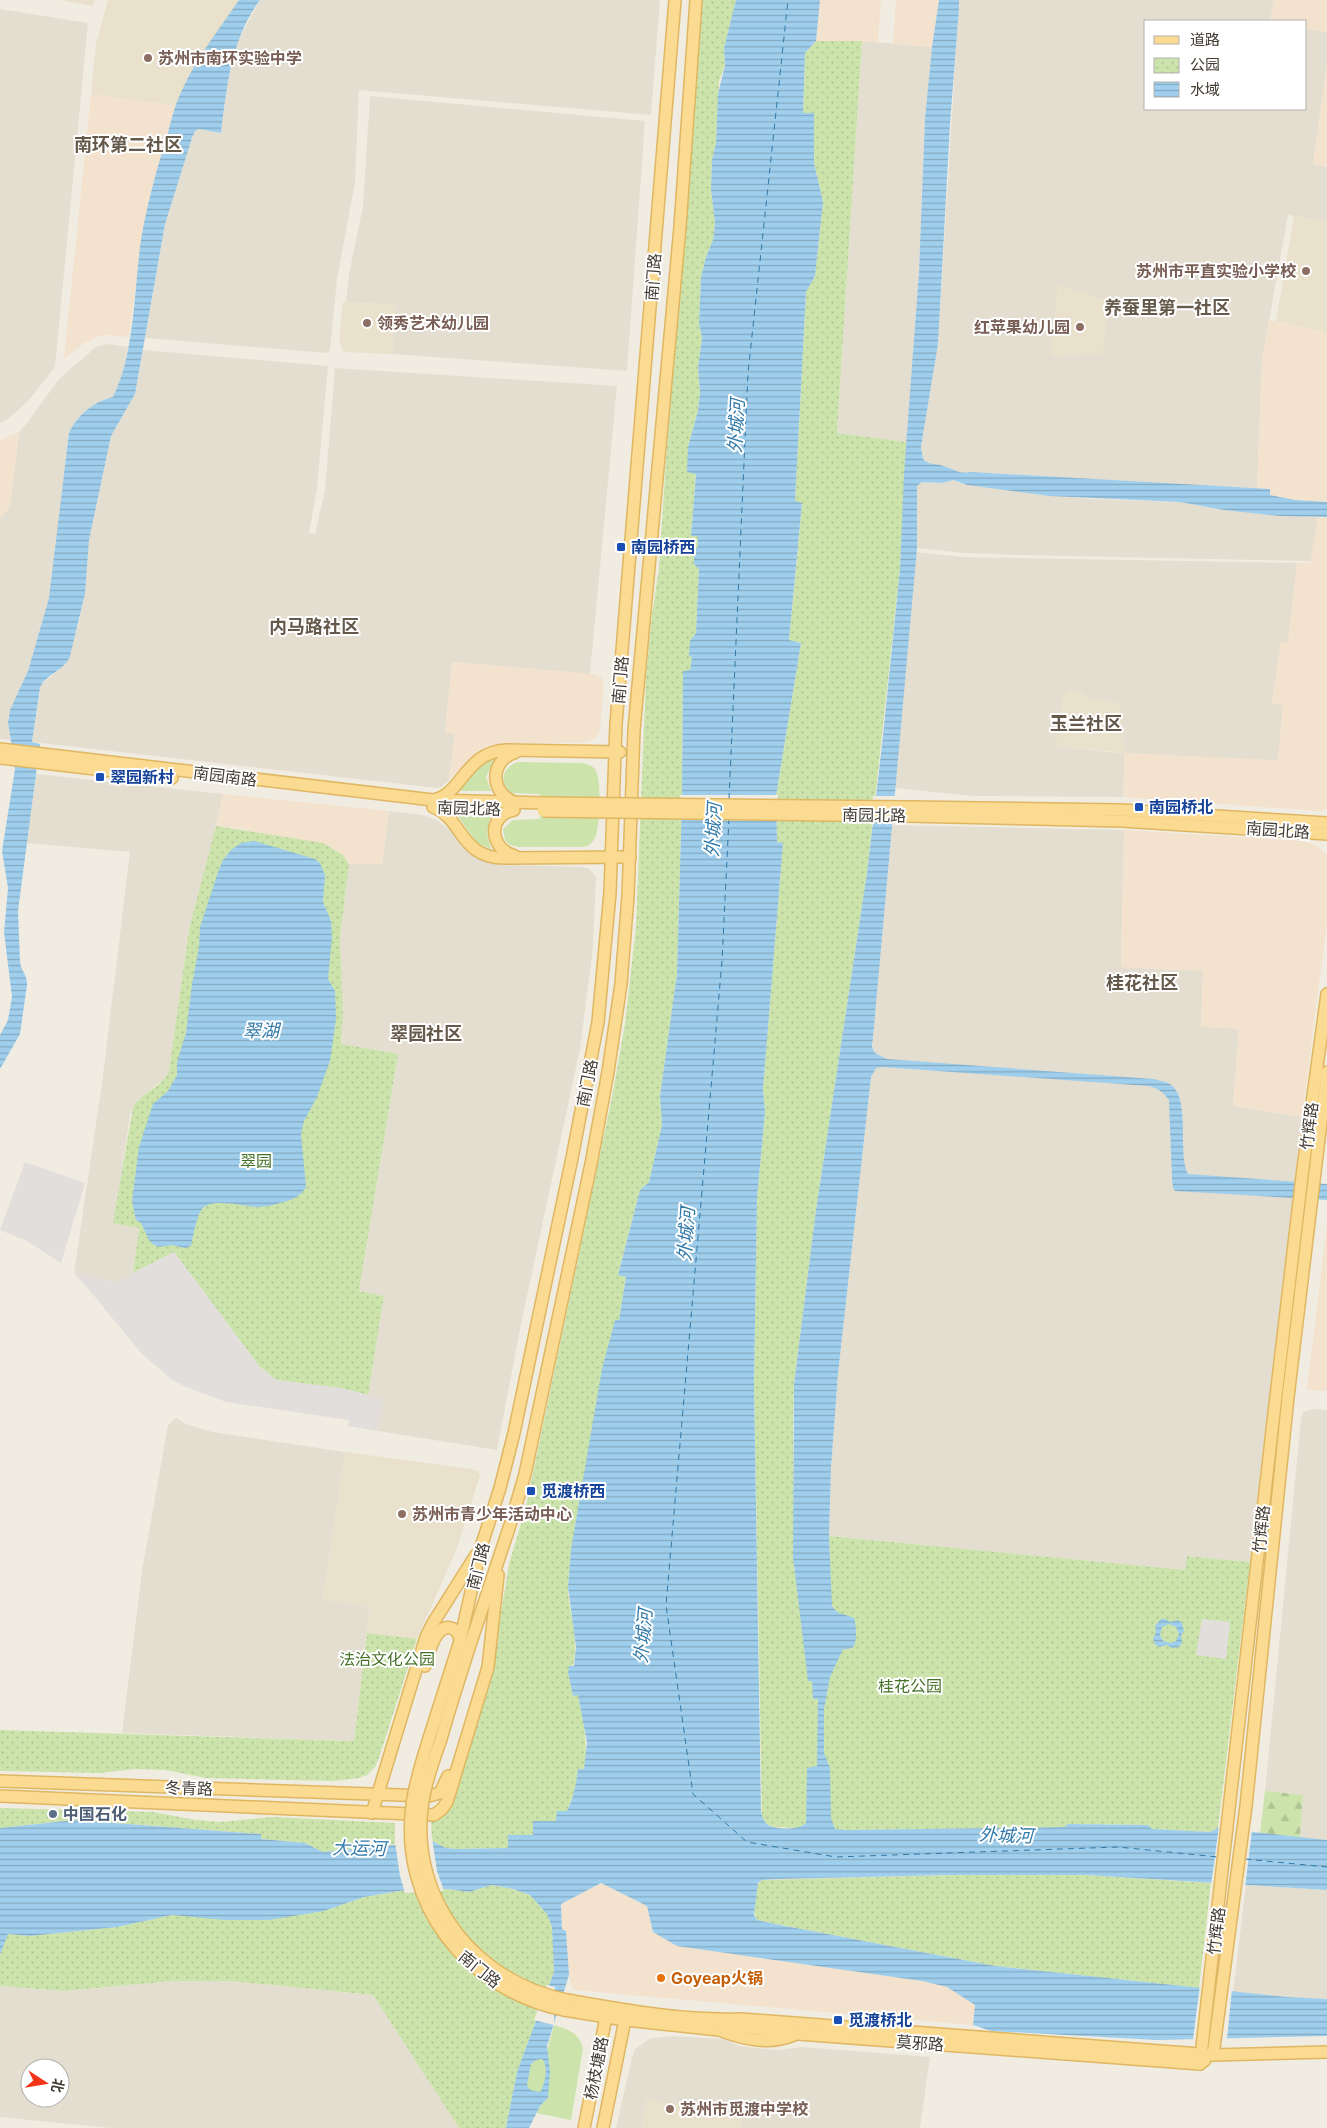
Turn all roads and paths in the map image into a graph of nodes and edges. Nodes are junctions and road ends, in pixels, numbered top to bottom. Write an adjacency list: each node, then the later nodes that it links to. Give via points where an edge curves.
1 (675, 0): 4 (main road, 南门路)
2 (696, 0): 5 (main road, 南门路, via 680,227)
3 (525, 750): 4 (main road); 7 (main road, via 488,753 472,764 444,796); 8 (main road, via 505,757 496,773 497,789)
4 (614, 752): 5 (main road); 13 (main road, 南门路)
5 (632, 752): 14 (main road, 南门路)
6 (4, 754): 7 (main road, 南园南路)
7 (427, 803): 8 (main road, 南园北路); 12 (main road, via 443,813 483,855)
8 (514, 806): 9 (main road, 南园北路, bridge); 12 (main road, via 498,822 494,837 502,850)
9 (908, 811): 10 (main road, 南园北路, via 1112,810); 11 (main road, 南园北路)
10 (1327, 823)
11 (1327, 834)
12 (522, 857): 13 (main road)
13 (611, 857): 14 (main road); 19 (main road, 南门路, via 606,950 591,1067 514,1433)
14 (630, 857): 20 (main road, 南门路, via 624,952 608,1072 533,1437)
15 (1327, 994): 17 (main road, 竹辉路)
16 (1327, 1072): 17 (main road, 竹辉路)
17 (1309, 1169): 18 (main road, 竹辉路)
18 (1304, 1209): 28 (main road, 竹辉路, via 1230,1804); 28 (main road, 竹辉路, via 1246,1806)
19 (481, 1547): 21 (main road, 南门路); 23 (main road, via 426,1637)
20 (500, 1556): 21 (main road, 南门路); 25 (main road, 冬青路, via 488,1667 446,1805 432,1815)
21 (465, 1643): 23 (main road, via 457,1632 448,1628 434,1640); 23 (main road, 冬青路, via 478,1636 487,1642 445,1786 439,1794 432,1796); 26 (main road, 南门路, bridge, via 413,1794 410,1837 417,1879 437,1924 451,1944 496,1984 540,2004)
22 (0, 1781): 23 (main road, 冬青路)
23 (381, 1795): 25 (main road)
24 (0, 1796): 25 (main road, 冬青路)
25 (376, 1813)
26 (607, 2012): 27 (main road, 南门路); 31 (main road, 杨枝塘路)
27 (626, 2015): 30 (main road, 莫邪路, via 741,2019); 30 (main road, 莫邪路, via 765,2041 798,2034); 32 (main road, 杨枝塘路)
28 (1209, 2039): 30 (main road, 竹辉路)
29 (1327, 2052): 30 (main road, 莫邪路)
30 (1205, 2058)
31 (584, 2128)
32 (603, 2128)

